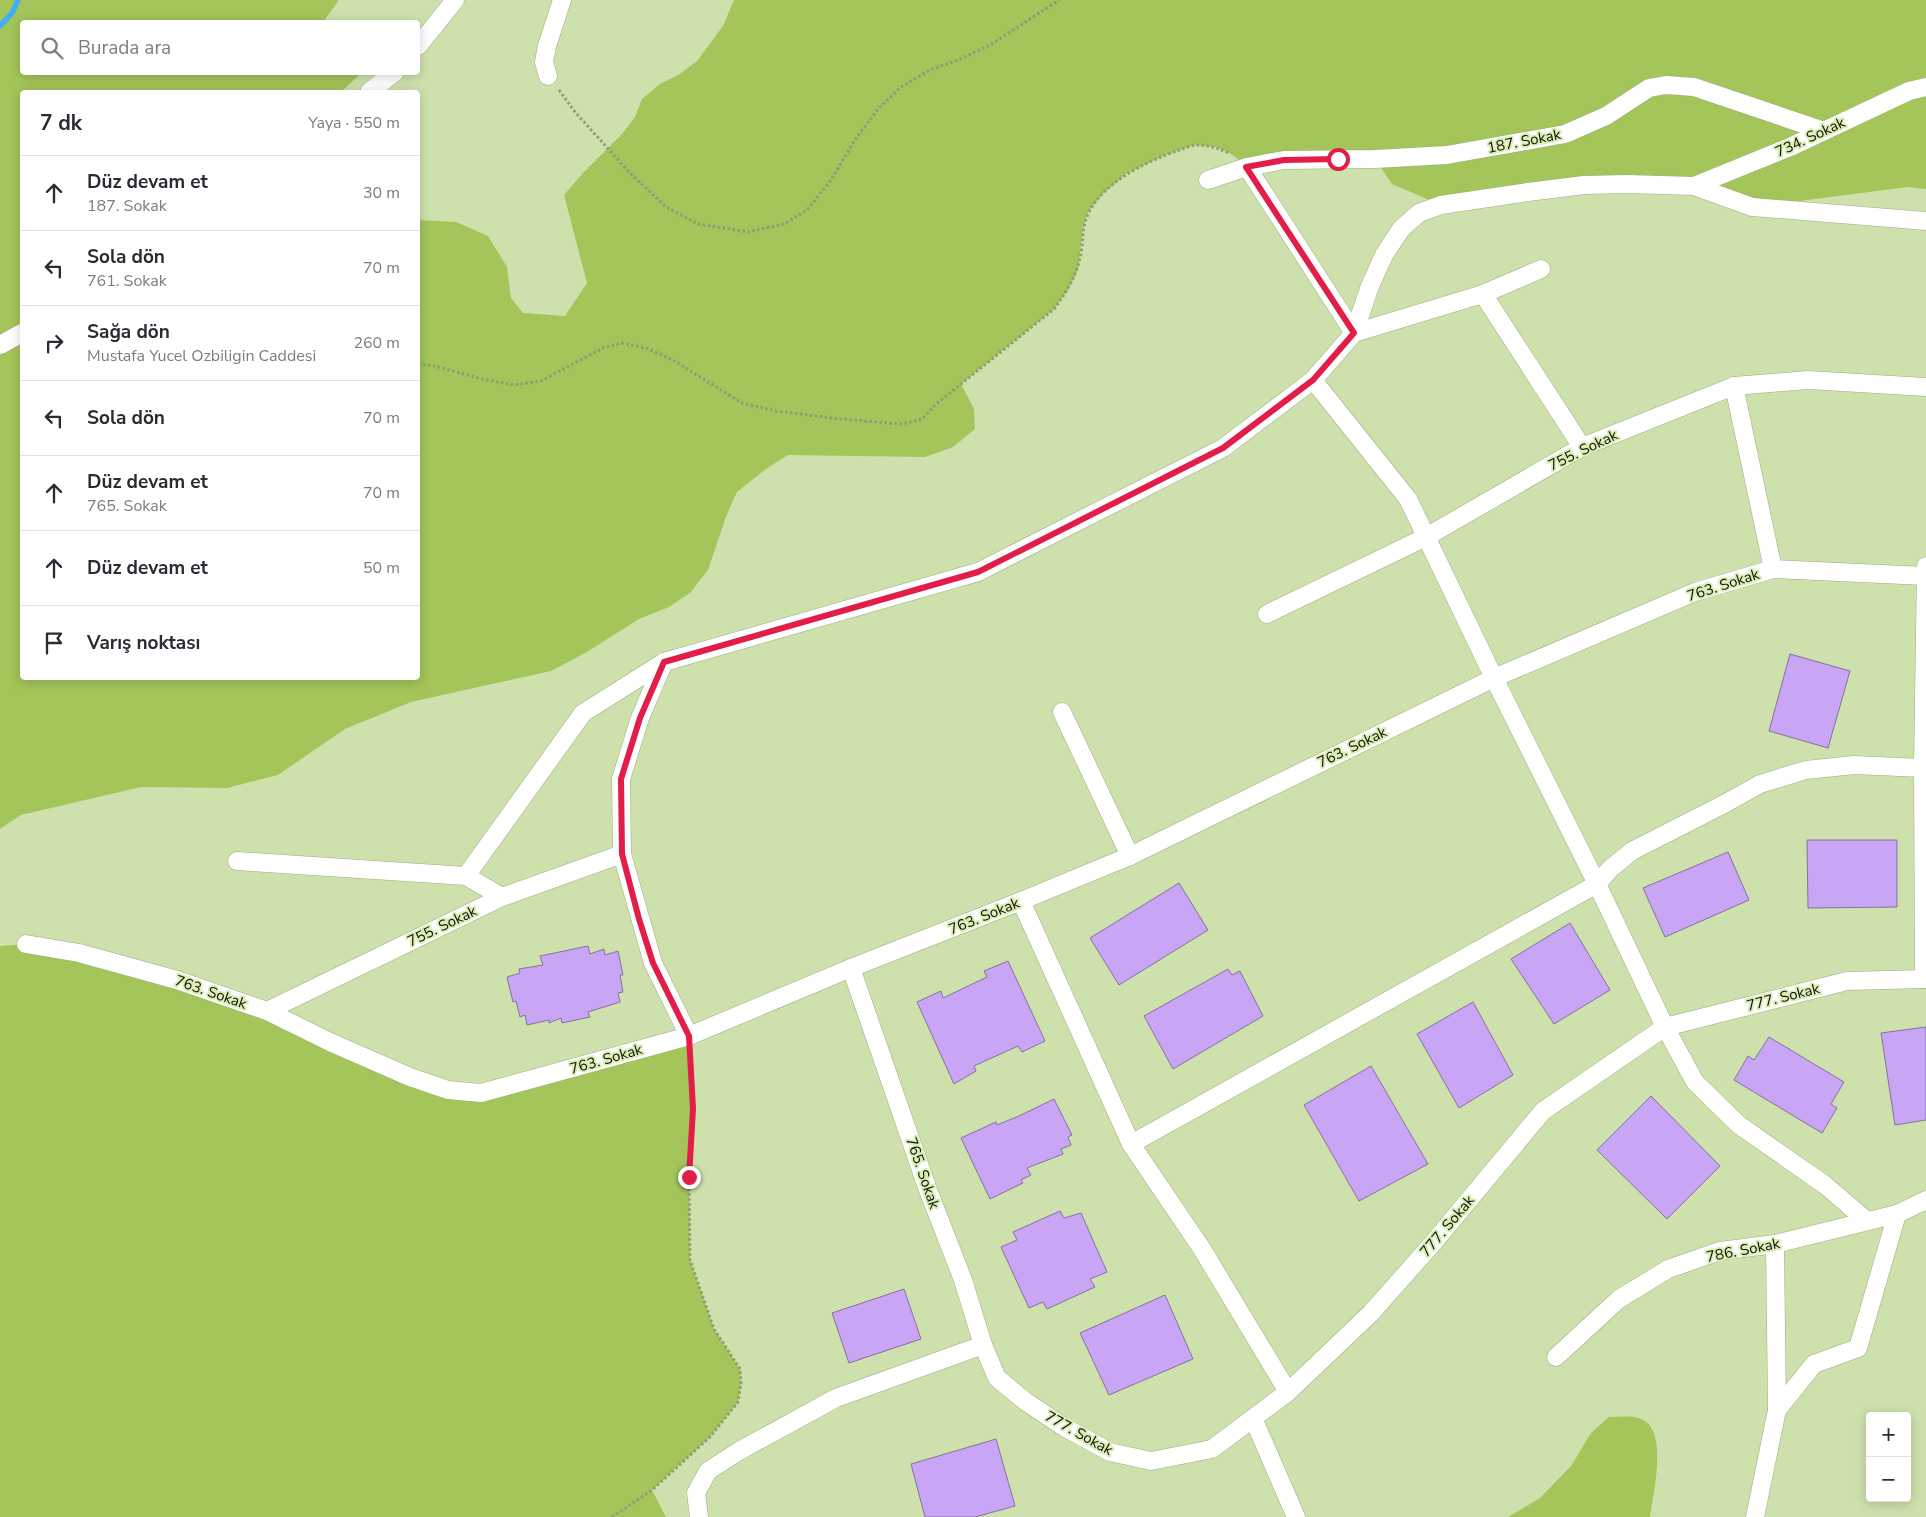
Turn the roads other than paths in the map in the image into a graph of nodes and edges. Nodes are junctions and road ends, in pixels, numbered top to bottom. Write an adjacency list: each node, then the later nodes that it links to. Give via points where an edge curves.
1 (455, 0): 3 (street)
2 (562, 0): 5 (street, via 544,62)
3 (420, 44)
4 (391, 75): 7 (street)
5 (548, 76)
6 (1926, 87): 8 (street, 734. Sokak, via 1909,91)
7 (372, 90)
8 (1824, 130): 9 (street, 187. Sokak, via 1694,87 1666,85 1649,88 1606,116 1565,134 1447,155 1375,160 1284,160); 11 (street, 734. Sokak)
9 (1246, 167): 10 (street, 187. Sokak); 15 (street)
10 (1208, 180)
11 (1694, 186): 12 (street, via 1752,207); 15 (street, via 1584,186 1441,205 1420,212 1401,229 1384,255)
12 (1926, 221)
13 (1541, 270): 14 (street)
14 (1484, 294): 15 (street); 21 (street)
15 (1354, 333): 18 (street)
16 (20, 334): 17 (street)
17 (0, 345)
18 (1313, 380): 22 (street, via 1408,499); 26 (street, via 1223,448 978,572)
19 (1734, 386): 20 (street, 755. Sokak, via 1808,380); 21 (street, 755. Sokak); 23 (street)
20 (1926, 387)
21 (1582, 447): 22 (street, 755. Sokak)
22 (1426, 537): 25 (street, 755. Sokak); 27 (street)
23 (1773, 569): 24 (street, 763. Sokak); 27 (street, 763. Sokak, via 1695,592)
24 (1926, 573): 29 (street)
25 (1266, 614)
26 (664, 662): 30 (street, via 640,718 621,779); 33 (street, via 583,713)
27 (1494, 678): 31 (street, 763. Sokak); 34 (street)
28 (1062, 712): 31 (street)
29 (1923, 768): 34 (street, via 1854,765 1806,770 1760,784 1632,851); 39 (street)
30 (622, 854): 35 (street, 755. Sokak); 42 (street, via 653,963)
31 (1130, 856): 36 (street, 763. Sokak)
32 (237, 861): 33 (street)
33 (466, 876): 35 (street)
34 (1597, 884): 41 (street); 43 (street)
35 (502, 897): 40 (street, 755. Sokak)
36 (1021, 901): 38 (street, 763. Sokak); 43 (street)
37 (26, 944): 40 (street, 763. Sokak, via 79,953 177,980)
38 (851, 968): 42 (street, 763. Sokak); 48 (street, 765. Sokak, via 928,1190 963,1280)
39 (1925, 979): 41 (street, 777. Sokak, via 1847,981)
40 (267, 1011): 42 (street, 763. Sokak, via 410,1077 448,1090 481,1093)
41 (1665, 1028): 46 (street, via 1695,1082 1739,1125 1825,1185); 51 (street, 777. Sokak, via 1543,1112 1370,1314)
42 (689, 1036)
43 (1131, 1144): 51 (street, via 1202,1249)
44 (1926, 1200): 45 (street, 786. Sokak)
45 (1897, 1214): 46 (street, 786. Sokak); 52 (street, via 1858,1348 1814,1364)
46 (1867, 1221): 47 (street, 786. Sokak)
47 (1775, 1244): 49 (street, 786. Sokak, via 1720,1251 1668,1268 1619,1299); 52 (street)
48 (983, 1345): 50 (street, 765. Sokak); 54 (street, via 836,1398 739,1451 708,1471 696,1493)
49 (1556, 1357)
50 (997, 1378): 53 (street, 777. Sokak, via 1041,1412 1110,1452 1151,1461 1212,1449)
51 (1288, 1392): 53 (street, 777. Sokak)
52 (1776, 1410): 56 (street)
53 (1253, 1418): 55 (street)
54 (699, 1517)
55 (1296, 1517)
56 (1755, 1517)

